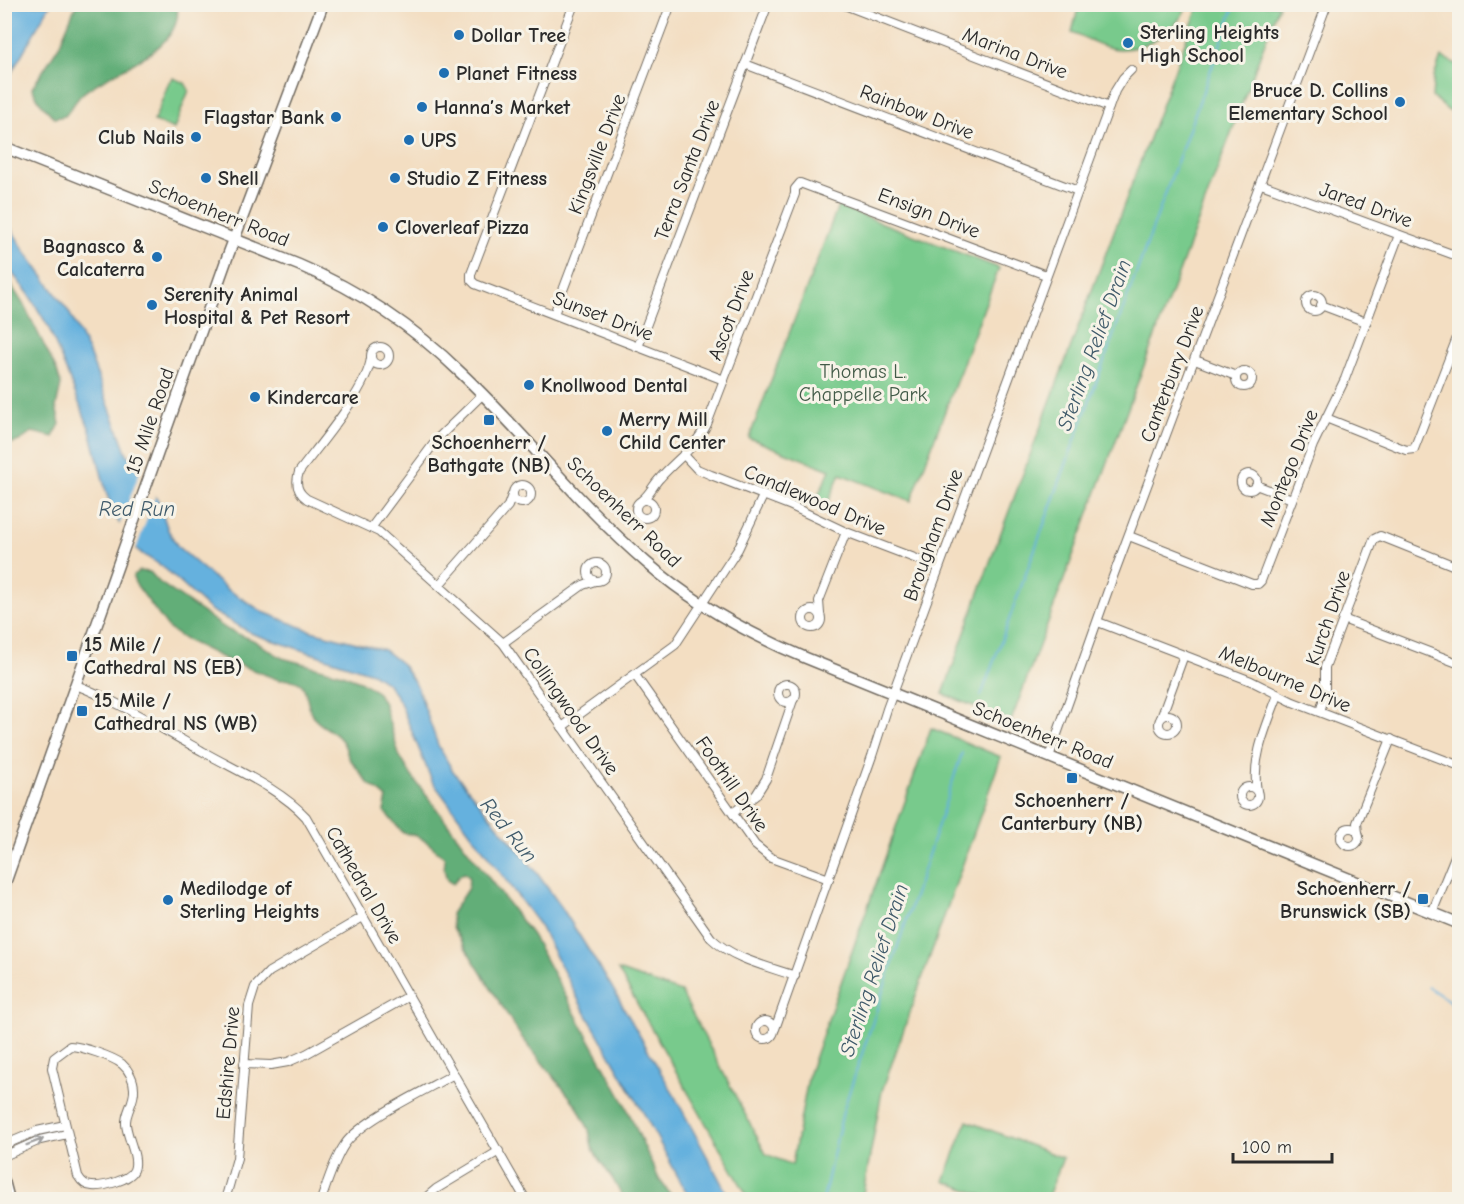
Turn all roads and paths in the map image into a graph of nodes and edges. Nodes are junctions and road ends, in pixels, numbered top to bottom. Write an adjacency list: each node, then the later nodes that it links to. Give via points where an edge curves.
1 (323, 4): 15 (main road, 15 Mile Road)
2 (573, 4): 19 (street, Sunset Drive, via 471,274 475,284)
3 (671, 4): 19 (street, Kingsville Drive)
4 (768, 4): 7 (street, Terra Santa Drive)
5 (842, 4): 9 (street, Marina Drive)
6 (1327, 4): 12 (street, Canterbury Drive)
7 (745, 64): 13 (street, Rainbow Drive); 22 (street, Terra Santa Drive)
8 (1131, 70): 9 (street, Brougham Drive, via 1119,84)
9 (1109, 107): 13 (street, Brougham Drive)
10 (5, 147): 15 (main road, Schoenherr Road)
11 (800, 183): 17 (street, Ensign Drive); 28 (street, Ascot Drive)
12 (1261, 184): 14 (street, Jared Drive); 24 (street, Canterbury Drive)
13 (1078, 191): 17 (street, Brougham Drive)
14 (1399, 235): 16 (street, Jared Drive); 20 (street, Montego Drive)
15 (234, 239): 29 (main road, Schoenherr Road, via 317,273 373,304 426,342); 58 (main road, 15 Mile Road)
16 (1460, 257)
17 (1046, 275): 42 (street, Brougham Drive)
18 (1321, 305): 20 (street)
19 (554, 314): 22 (street, Sunset Drive)
20 (1366, 322): 30 (street, Montego Drive)
21 (1460, 330): 30 (street, via 1412,450)
22 (638, 347): 28 (street, Sunset Drive)
23 (370, 358): 25 (street); 25 (street, via 376,347 386,348 389,360); 26 (street)
24 (1195, 360): 27 (street); 41 (street, Canterbury Drive)
25 (379, 365): 26 (street)
26 (368, 370): 39 (street, Collingwood Drive, via 346,409 299,472 296,485 307,499)
27 (1236, 376)
28 (724, 380): 31 (street, Ascot Drive, via 705,428)
29 (483, 394): 39 (street, via 438,438); 49 (main road, Schoenherr Road, via 628,547)
30 (1326, 418): 35 (street, Montego Drive)
31 (684, 455): 34 (street, Candlewood Drive, via 697,469); 36 (street, Ascot Drive, via 658,479)
32 (1256, 485): 35 (street)
33 (512, 495): 37 (street); 37 (street, via 519,485 528,487 530,498); 38 (street)
34 (763, 496): 40 (street, Candlewood Drive); 49 (street, via 738,549)
35 (1292, 499): 41 (street, Montego Drive, via 1262,579 1256,584)
36 (646, 500)
37 (520, 503): 38 (street)
38 (508, 506): 46 (street)
39 (371, 528): 46 (street, Collingwood Drive)
40 (846, 532): 42 (street, Candlewood Drive); 48 (street)
41 (1129, 536): 53 (street, Canterbury Drive)
42 (938, 567): 59 (street, Brougham Drive)
43 (1460, 568): 52 (street, Kurch Drive, via 1377,537)
44 (587, 573): 45 (street); 45 (street, via 594,563 603,565 605,577); 47 (street)
45 (595, 581): 47 (street)
46 (439, 585): 54 (street, Collingwood Drive)
47 (583, 585): 54 (street)
48 (819, 602): 50 (street); 51 (street)
49 (702, 604): 57 (street, via 675,645); 59 (main road, Schoenherr Road, via 762,638)
50 (810, 609): 51 (street); 51 (street, via 802,618 809,628 820,623)
51 (820, 614)
52 (1343, 619): 56 (street); 65 (street, Kurch Drive, via 1325,667)
53 (1098, 622): 55 (street, Melbourne Drive); 70 (street, Canterbury Drive)
54 (503, 643): 68 (street, Collingwood Drive)
55 (1184, 655): 60 (street, Melbourne Drive); 63 (street)
56 (1460, 664)
57 (635, 675): 68 (street); 75 (street, Foothill Drive)
58 (76, 685): 81 (main road, 15 Mile Road); 83 (street, Cathedral Drive, via 293,804 314,829)
59 (893, 693): 70 (main road, Schoenherr Road); 80 (street, Brougham Drive)
60 (1278, 695): 65 (street, Melbourne Drive); 72 (street, via 1264,733)
61 (793, 700): 62 (street); 62 (street, via 796,689 785,684 777,693); 64 (street)
62 (782, 701): 64 (street)
63 (1165, 707): 66 (street); 67 (street)
64 (788, 711): 75 (street, via 766,779 756,795)
65 (1320, 712): 69 (street, Melbourne Drive)
66 (1172, 716): 67 (street); 67 (street, via 1176,725 1169,732 1159,727)
67 (1161, 718)
68 (562, 727): 85 (street, Collingwood Drive, via 711,938 735,954)
69 (1391, 739): 71 (street, Melbourne Drive); 76 (street)
70 (1049, 757): 82 (main road, Schoenherr Road)
71 (1460, 766)
72 (1255, 781): 73 (street); 74 (street)
73 (1247, 787): 74 (street); 74 (street, via 1240,795 1246,804 1256,802)
74 (1257, 791)
75 (733, 813): 80 (street, Foothill Drive, via 755,845 771,858)
76 (1357, 823): 77 (street); 78 (street)
77 (1348, 828): 78 (street); 78 (street, via 1341,833 1345,844 1356,842)
78 (1358, 834)
79 (1460, 844): 82 (street)
80 (829, 879): 85 (street, Brougham Drive)
81 (4, 886)
82 (1432, 913): 84 (main road, Schoenherr Road)
83 (363, 917): 86 (street, Cathedral Drive); 90 (street, Edshire Drive, via 262,978 249,1006)
84 (1460, 924)
85 (795, 976): 87 (street, Brougham Drive)
86 (409, 996): 90 (street, via 288,1062); 91 (street, Cathedral Drive)
87 (778, 1017): 88 (street); 89 (street, Brougham Drive)
88 (767, 1021): 89 (street); 89 (street, via 757,1026 759,1038 769,1039)
89 (775, 1029)
90 (244, 1064): 98 (street, Edshire Drive, via 237,1158)
91 (454, 1074): 94 (street, Cathedral Drive); 99 (street, via 353,1135 339,1155)
92 (66, 1129): 92 (street, via 52,1071 54,1059 65,1049 76,1046 122,1064 135,1086 126,1121 135,1161 131,1174 123,1180 86,1184 78,1176); 93 (street, via 37,1131); 95 (street, one-way to 92)
93 (4, 1145)
94 (499, 1151): 100 (street); 101 (street, Cathedral Drive)
95 (4, 1156)
96 (4, 1181): 97 (main road)
97 (9, 1200)
98 (225, 1200)
99 (321, 1200)
100 (423, 1200)
101 (526, 1200)

